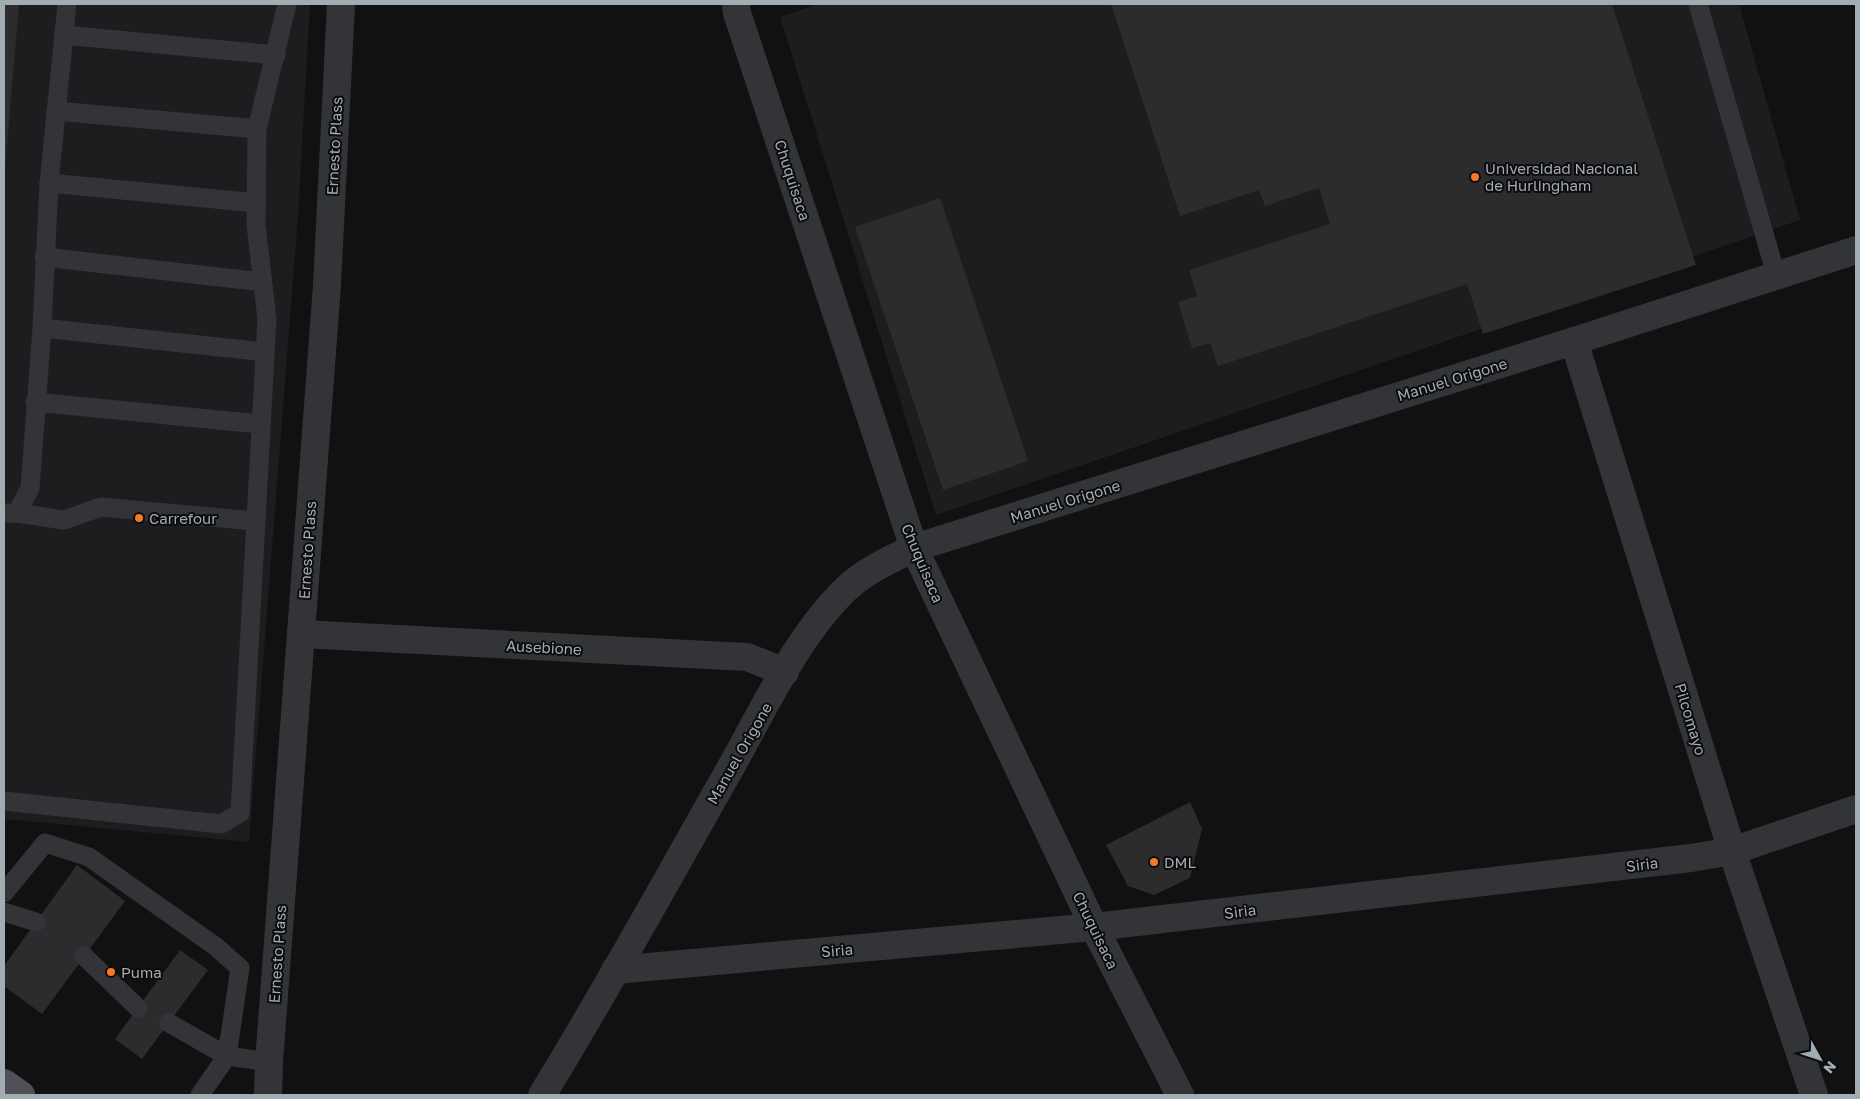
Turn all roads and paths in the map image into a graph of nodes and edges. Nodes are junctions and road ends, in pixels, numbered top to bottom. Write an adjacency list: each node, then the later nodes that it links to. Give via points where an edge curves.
1 (67, 4): 6 (lane)
2 (288, 4): 7 (lane)
3 (341, 4): 24 (street, Ernesto Plass, via 327,285)
4 (736, 4): 23 (street, Chuquisaca)
5 (1698, 4): 14 (lane)
6 (64, 36): 7 (lane); 8 (lane)
7 (276, 55): 9 (lane)
8 (56, 111): 9 (lane); 10 (lane)
9 (258, 129): 11 (lane)
10 (49, 183): 11 (lane); 13 (lane)
11 (257, 203): 15 (lane)
12 (1856, 250): 14 (street, Manuel Origone)
13 (44, 258): 15 (lane); 16 (lane)
14 (1776, 275): 17 (street, Manuel Origone)
15 (262, 282): 18 (lane, via 267,319)
16 (42, 328): 18 (lane); 19 (lane)
17 (1574, 341): 23 (street, Manuel Origone); 28 (street, Pilcomayo)
18 (265, 352): 20 (lane)
19 (35, 402): 20 (lane); 21 (lane, via 30,488)
20 (260, 424): 22 (lane)
21 (10, 513): 22 (lane, via 64,520 101,507)
22 (255, 521): 26 (lane, via 240,812 221,824)
23 (914, 548): 25 (street, Manuel Origone, via 870,570 846,589 817,621); 32 (street, Chuquisaca)
24 (301, 634): 25 (street, Ausebione, via 747,657); 38 (street, Ernesto Plass)
25 (785, 672): 34 (street, Manuel Origone)
26 (4, 801)
27 (1856, 809): 28 (street, Siria)
28 (1732, 850): 32 (street, Siria, via 1692,858); 45 (street, Pilcomayo)
29 (4, 893): 37 (lane, via 45,843 90,857 215,946 240,968)
30 (4, 912): 31 (lane)
31 (36, 922)
32 (1094, 927): 34 (street, Siria); 44 (street, Chuquisaca)
33 (84, 956): 35 (lane)
34 (615, 970): 43 (street, Manuel Origone)
35 (138, 1008)
36 (169, 1023): 37 (lane)
37 (227, 1056): 38 (lane); 41 (lane)
38 (270, 1062): 42 (street, Ernesto Plass)
39 (4, 1083): 40 (main road)
40 (21, 1095)
41 (200, 1095)
42 (268, 1095)
43 (542, 1095)
44 (1180, 1095)
45 (1814, 1095)

